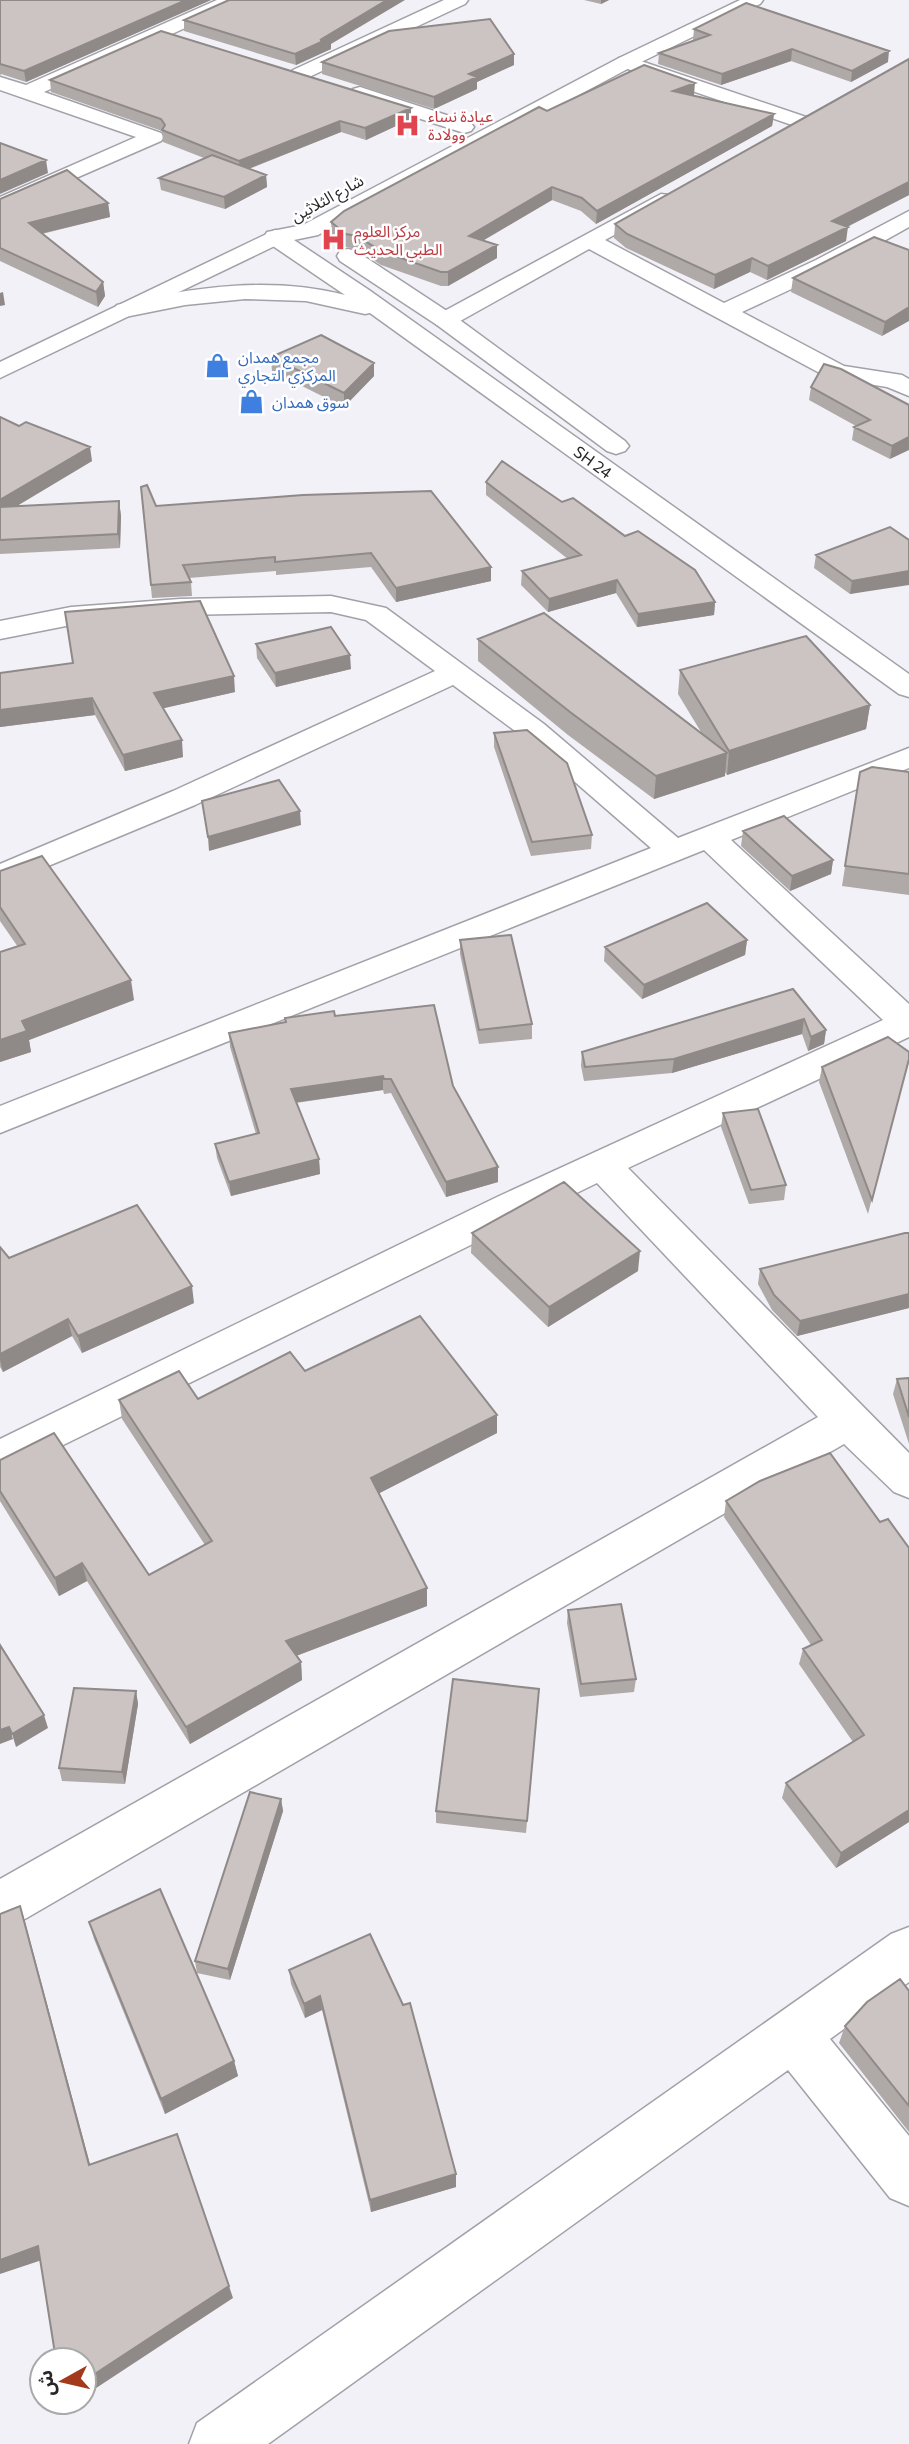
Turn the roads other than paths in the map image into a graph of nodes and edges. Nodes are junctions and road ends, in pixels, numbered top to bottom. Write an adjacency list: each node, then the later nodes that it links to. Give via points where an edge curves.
1 (232, 0): 5 (street)
2 (459, 0): 12 (street, via 293,72)
3 (713, 0): 12 (street)
4 (754, 0): 7 (street, شارع الثلاثين)
5 (160, 32): 6 (street); 9 (street)
6 (186, 40)
7 (626, 62): 11 (street); 18 (street, شارع الثلاثين)
8 (0, 83): 9 (street)
9 (27, 92): 16 (street, via 153,137)
10 (824, 109): 11 (street)
11 (802, 122): 13 (street)
12 (464, 127): 14 (street)
13 (778, 135)
14 (405, 157)
15 (684, 188): 19 (street)
16 (0, 205)
17 (909, 218): 21 (street, via 824,265)
18 (293, 224): 20 (street, شارع الثلاثين); 22 (street, SH 24); 23 (street, SH 24)
19 (589, 240): 21 (street); 23 (street)
20 (125, 310): 22 (street, via 183,297 254,292 334,299); 25 (street)
21 (723, 312): 26 (street, via 838,373)
22 (386, 314): 33 (street, SH 24)
23 (445, 320): 28 (street, SH 24)
24 (909, 362): 26 (street)
25 (0, 371)
26 (877, 378): 27 (street)
27 (909, 389)
28 (634, 459)
29 (723, 525): 30 (street)
30 (844, 611)
31 (0, 630): 32 (street, via 71,616 180,607 331,604 376,614)
32 (457, 672): 36 (street, via 533,730); 37 (street, via 184,798)
33 (909, 688)
34 (909, 757): 35 (street)
35 (709, 837): 36 (street); 38 (street)
36 (674, 851): 39 (street)
37 (0, 876)
38 (908, 1024): 40 (street)
39 (0, 1120)
40 (602, 1165): 41 (street); 42 (street)
41 (848, 1421): 43 (street); 44 (street)
42 (0, 1459)
43 (909, 1480)
44 (0, 1906)
45 (909, 1952): 46 (street)
46 (794, 2036): 47 (street); 48 (street)
47 (909, 2179)
48 (218, 2444)

